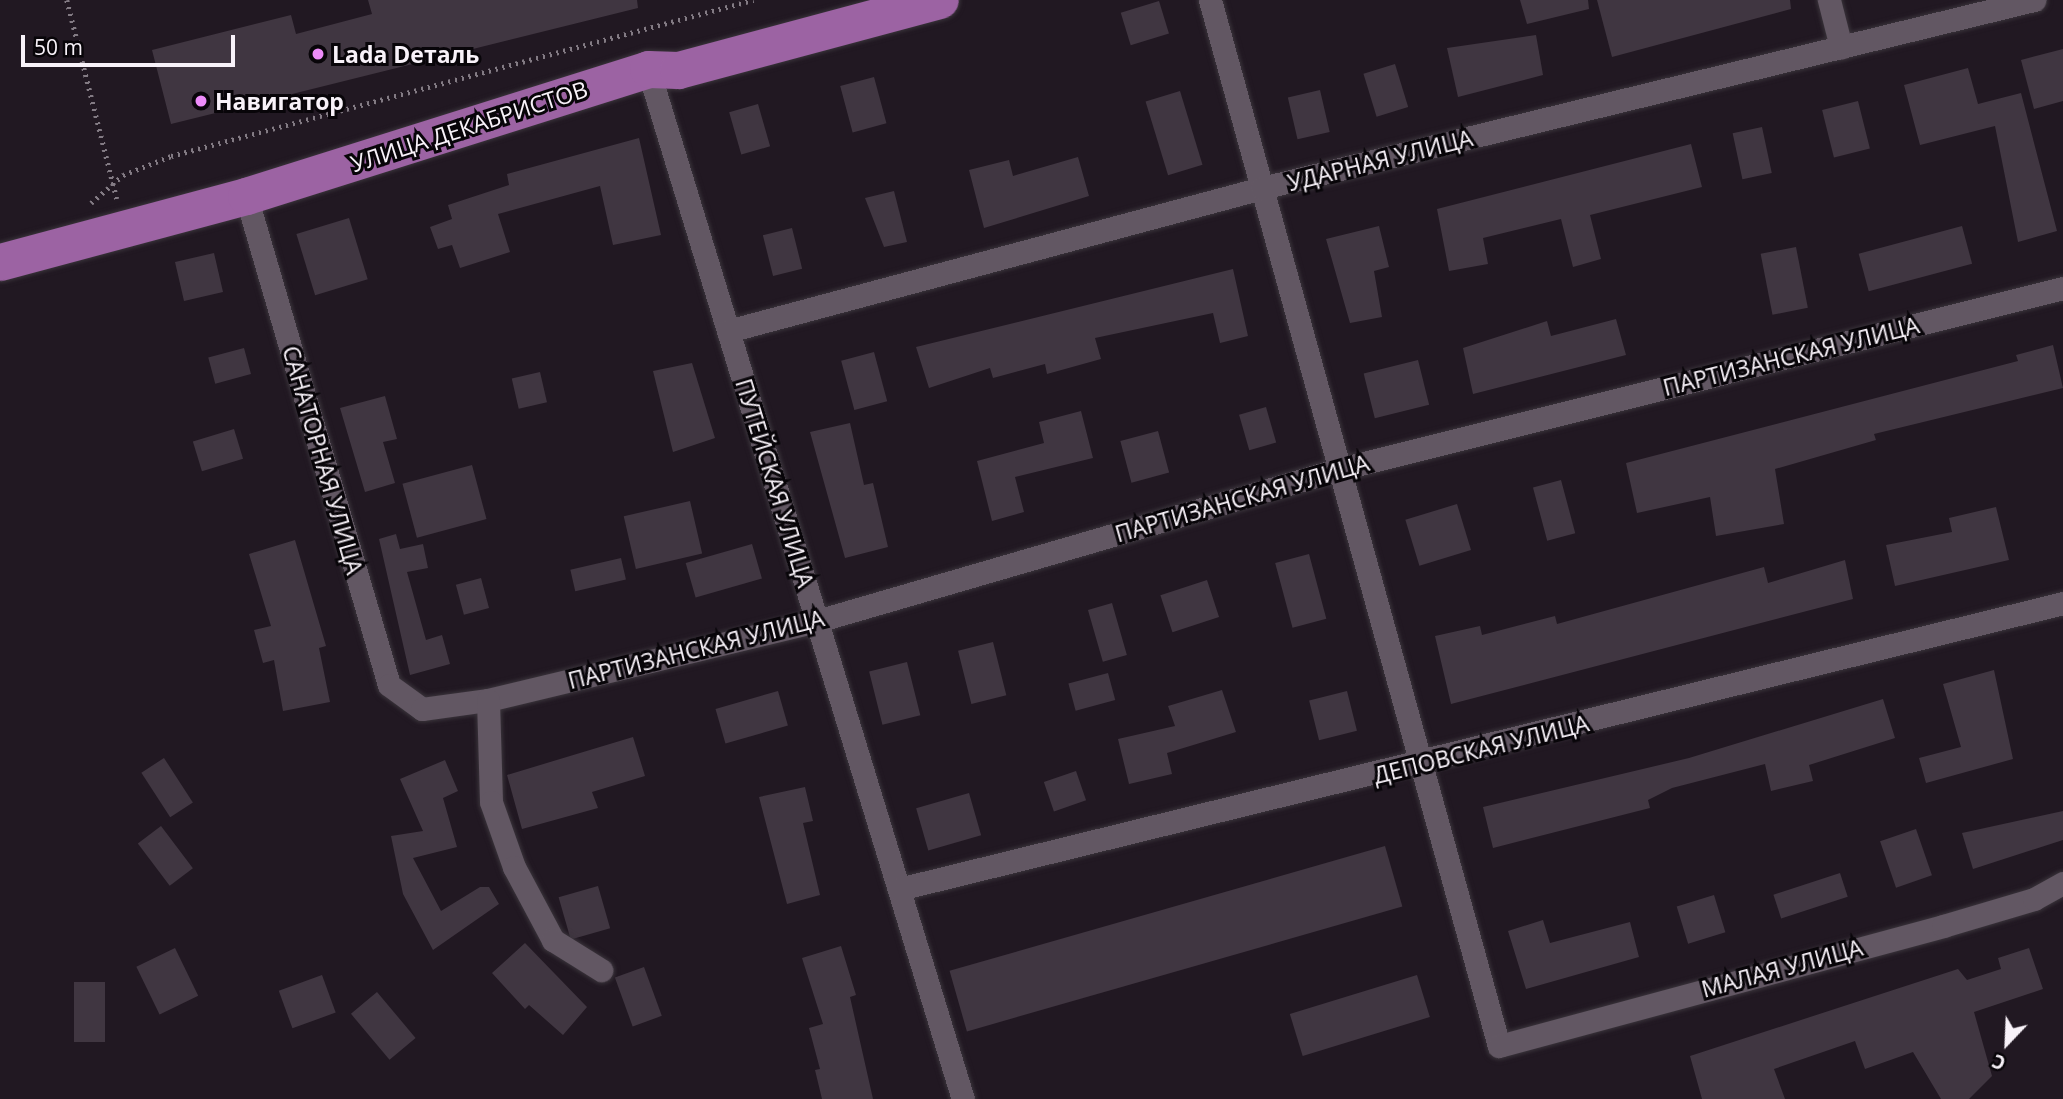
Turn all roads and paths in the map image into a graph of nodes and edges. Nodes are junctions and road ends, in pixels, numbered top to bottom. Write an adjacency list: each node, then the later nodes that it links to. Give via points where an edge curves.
1 (67, 0): 9 (path)
2 (754, 0): 9 (path, via 171,156)
3 (940, 0): 8 (main road, УЛИЦА ДЕКАБРИСТОВ, via 678,71)
4 (1210, 0): 10 (street)
5 (1829, 0): 7 (street)
6 (2034, 0): 7 (street, УДАРНАЯ УЛИЦА)
7 (1841, 47): 10 (street, УДАРНАЯ УЛИЦА)
8 (648, 69): 11 (main road, УЛИЦА ДЕКАБРИСТОВ); 16 (street, ПУТЕЙСКАЯ УЛИЦА)
9 (113, 184): 12 (path); 13 (path)
10 (1262, 188): 16 (street, УДАРНАЯ УЛИЦА); 17 (street)
11 (246, 196): 13 (main road, УЛИЦА ДЕКАБРИСТОВ); 21 (street, САНАТОРНАЯ УЛИЦА, via 389,685)
12 (76, 209)
13 (124, 229): 14 (main road, УЛИЦА ДЕКАБРИСТОВ)
14 (0, 262)
15 (2063, 288): 17 (street, ПАРТИЗАНСКАЯ УЛИЦА)
16 (728, 331): 19 (street, ПУТЕЙСКАЯ УЛИЦА)
17 (1340, 469): 19 (street, ПАРТИЗАНСКАЯ УЛИЦА); 22 (street)
18 (2063, 603): 22 (street, ДЕПОВСКАЯ УЛИЦА)
19 (817, 621): 20 (street, ПАРТИЗАНСКАЯ УЛИЦА); 24 (street, ПУТЕЙСКАЯ УЛИЦА)
20 (488, 700): 21 (street, ПАРТИЗАНСКАЯ УЛИЦА); 25 (street, via 491,802 514,867 554,940)
21 (422, 709)
22 (1422, 764): 23 (street, МАЛАЯ УЛИЦА, via 1499,1046 1943,926 2034,899); 24 (street, ДЕПОВСКАЯ УЛИЦА)
23 (2063, 883)
24 (899, 889): 26 (street, ПУТЕЙСКАЯ УЛИЦА)
25 (601, 970)
26 (963, 1099)

